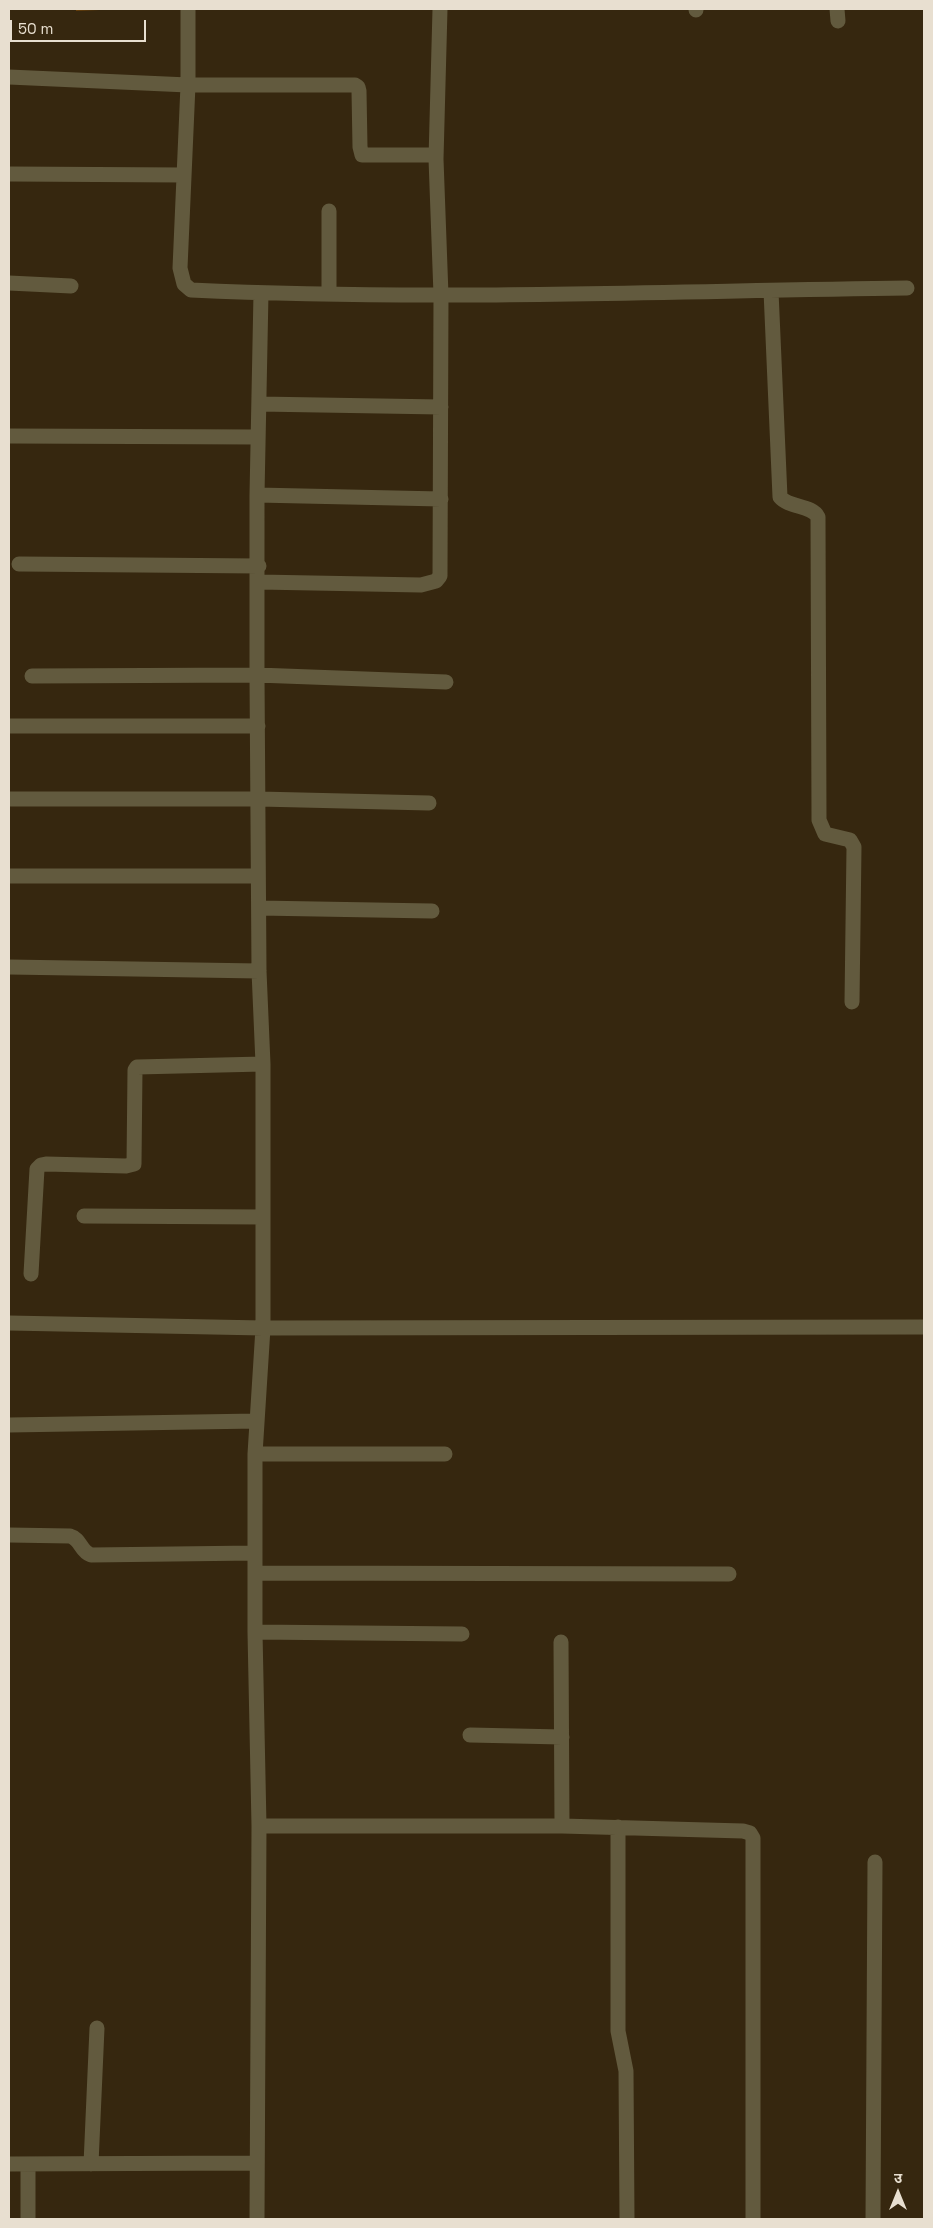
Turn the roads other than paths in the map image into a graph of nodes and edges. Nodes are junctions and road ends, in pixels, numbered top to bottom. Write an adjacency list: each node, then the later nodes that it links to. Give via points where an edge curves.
1 (188, 9): 4 (street)
2 (440, 9): 5 (street)
3 (9, 77): 4 (street)
4 (188, 85): 5 (street, via 358,86 362,155); 7 (street)
5 (436, 155): 15 (street)
6 (9, 174): 7 (street)
7 (184, 175): 13 (street, via 180,268 184,284 191,290)
8 (329, 211): 14 (street)
9 (9, 282): 10 (street)
10 (71, 286)
11 (907, 288): 12 (street)
12 (771, 291): 15 (street); 39 (street, via 780,497 814,512 818,517 819,820 825,834 850,840 854,847)
13 (261, 293): 14 (street); 16 (street)
14 (329, 294): 15 (street)
15 (440, 295): 17 (street)
16 (259, 404): 17 (street); 19 (street)
17 (440, 407): 21 (street)
18 (9, 436): 19 (street)
19 (258, 437): 20 (street)
20 (257, 495): 21 (street); 23 (street)
21 (440, 499): 24 (street, via 440,573 434,582 421,585)
22 (19, 564): 23 (street)
23 (259, 566): 24 (street)
24 (258, 582): 25 (street)
25 (258, 675): 26 (street); 27 (street); 29 (street)
26 (32, 676)
27 (446, 682)
28 (9, 726): 29 (street)
29 (258, 726): 31 (street)
30 (9, 799): 31 (street)
31 (258, 799): 32 (street); 34 (street)
32 (428, 803)
33 (9, 876): 34 (street)
34 (258, 876): 35 (street)
35 (259, 908): 36 (street); 38 (street)
36 (432, 911)
37 (9, 967): 38 (street)
38 (259, 970): 40 (street)
39 (852, 1002)
40 (263, 1064): 42 (street); 43 (street, via 136,1068 134,1164 46,1164 37,1169)
41 (84, 1216): 42 (street)
42 (263, 1218): 46 (street)
43 (31, 1274)
44 (9, 1323): 46 (street)
45 (924, 1327): 46 (street)
46 (263, 1328): 47 (street)
47 (257, 1421): 48 (street); 49 (street)
48 (9, 1425)
49 (255, 1454): 50 (street); 52 (street)
50 (445, 1454)
51 (9, 1535): 52 (street, via 70,1536 76,1538 91,1555)
52 (255, 1553): 53 (street)
53 (255, 1573): 54 (street); 55 (street)
54 (729, 1574)
55 (255, 1632): 56 (street); 60 (street)
56 (462, 1634)
57 (561, 1642): 59 (street)
58 (470, 1735): 59 (street)
59 (562, 1737): 61 (street)
60 (259, 1826): 61 (street); 65 (street)
61 (562, 1826): 62 (street)
62 (618, 1827): 71 (street, via 618,2031 626,2071); 72 (street, via 744,1831 753,1838)
63 (874, 1862): 73 (street)
64 (97, 2028): 68 (street)
65 (257, 2163): 68 (street); 70 (street)
66 (9, 2164): 67 (street)
67 (28, 2164): 68 (street); 69 (street)
68 (91, 2164)
69 (28, 2219)
70 (257, 2219)
71 (627, 2219)
72 (753, 2219)
73 (873, 2219)

